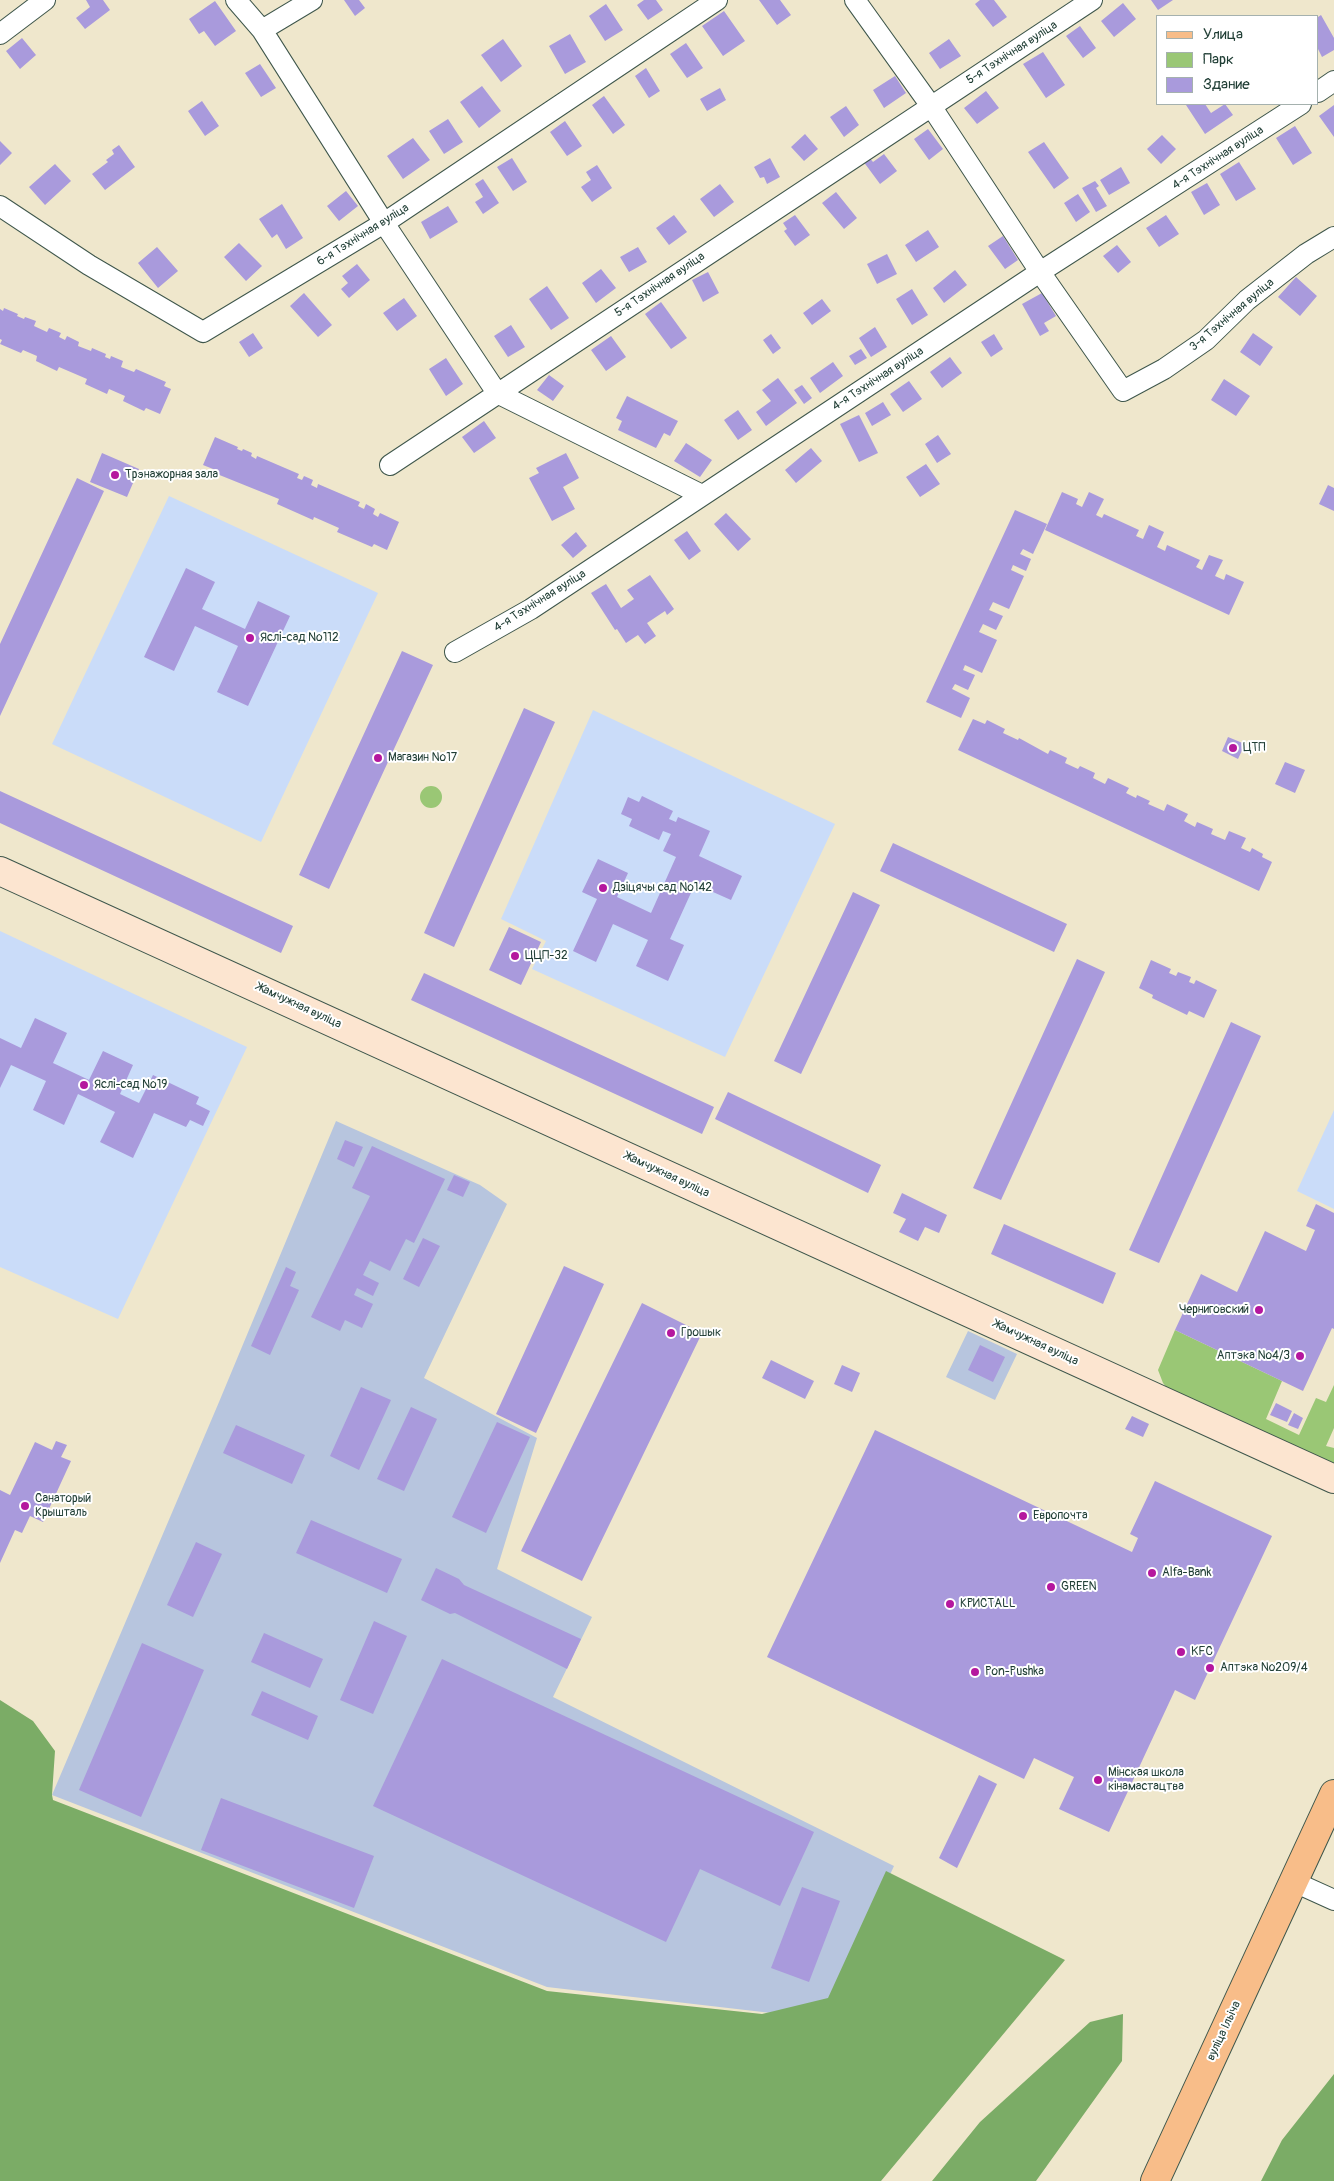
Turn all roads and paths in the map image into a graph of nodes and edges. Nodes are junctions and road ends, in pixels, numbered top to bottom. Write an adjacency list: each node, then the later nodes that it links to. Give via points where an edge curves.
1 (45, 0): 8 (street)
2 (236, 0): 7 (street)
3 (312, 0): 7 (street)
4 (717, 0): 14 (street, 6-я Тэхнічная вуліца)
5 (855, 0): 12 (street)
6 (1092, 0): 12 (street, 5-я Тэхнічная вуліца)
7 (262, 30): 14 (street)
8 (0, 34)
9 (1334, 81): 10 (street)
10 (1319, 91)
11 (1299, 105): 16 (street, 4-я Тэхнічная вуліца)
12 (931, 106): 16 (street); 17 (street, 5-я Тэхнічная вуліца)
13 (0, 206): 14 (street, 6-я Тэхнічная вуліца, via 90,265 203,332)
14 (384, 223): 17 (street)
15 (1334, 237): 16 (street, 3-я Тэхнічная вуліца, via 1276,277 1206,340 1124,391)
16 (1040, 272): 19 (street, 4-я Тэхнічная вуліца)
17 (497, 393): 18 (street, 5-я Тэхнічная вуліца); 19 (street)
18 (390, 465)
19 (702, 494): 20 (street, 4-я Тэхнічная вуліца, via 531,609)
20 (455, 652)
21 (0, 871): 22 (main road, Жамчужная вуліца)
22 (1334, 1479)
23 (1334, 1794): 24 (main road, вуліца Ільіча)
24 (1292, 1881): 25 (street); 26 (main road, вуліца Ільіча)
25 (1334, 1900)
26 (1155, 2181)

